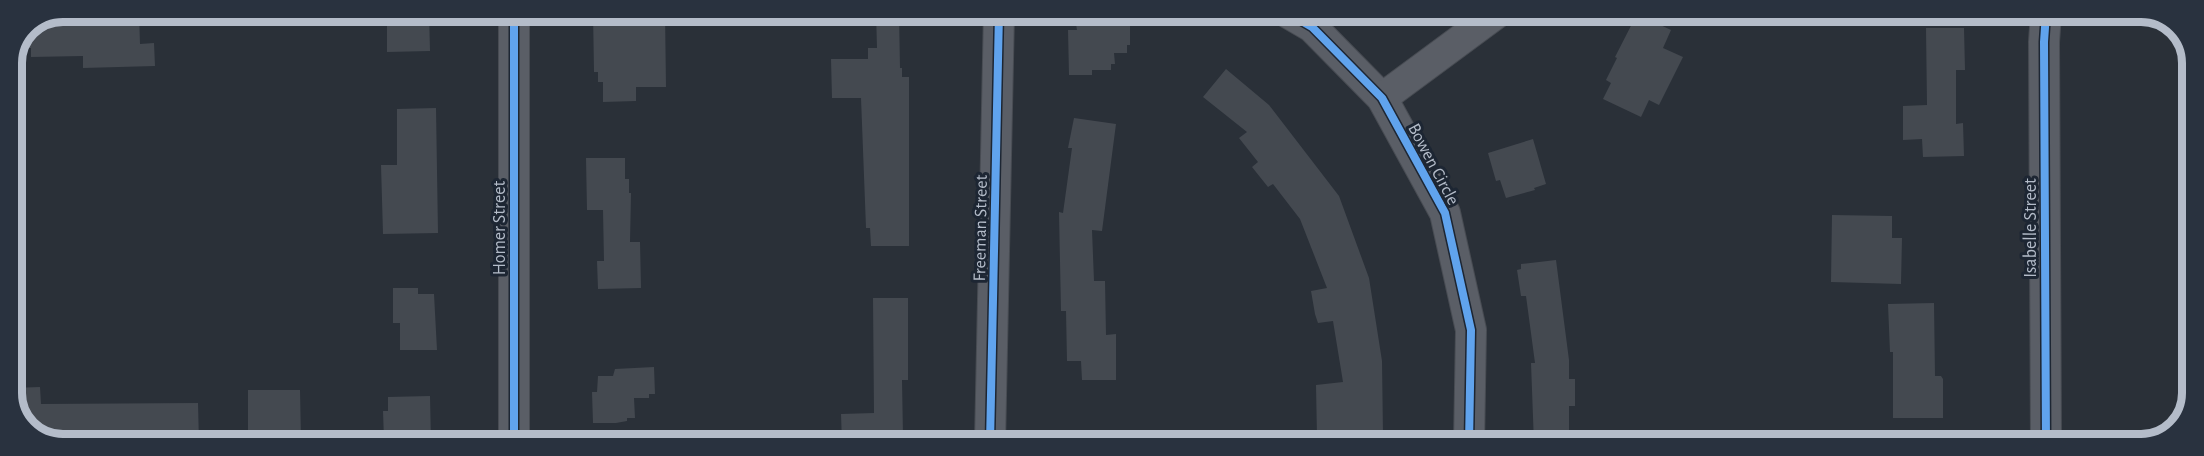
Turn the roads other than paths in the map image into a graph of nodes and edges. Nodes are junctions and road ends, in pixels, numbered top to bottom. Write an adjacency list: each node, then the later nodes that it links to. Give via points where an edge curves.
1 (514, 23): 7 (street, Homer Street)
2 (999, 23): 8 (street, Freeman Street)
3 (1305, 23): 6 (street, Bowen Circle)
4 (1483, 23): 6 (street)
5 (2045, 23): 10 (street, Isabelle Street)
6 (1382, 98): 9 (street, Bowen Circle, via 1445,213 1470,330)
7 (514, 434)
8 (990, 434)
9 (1469, 434)
10 (2046, 434)

